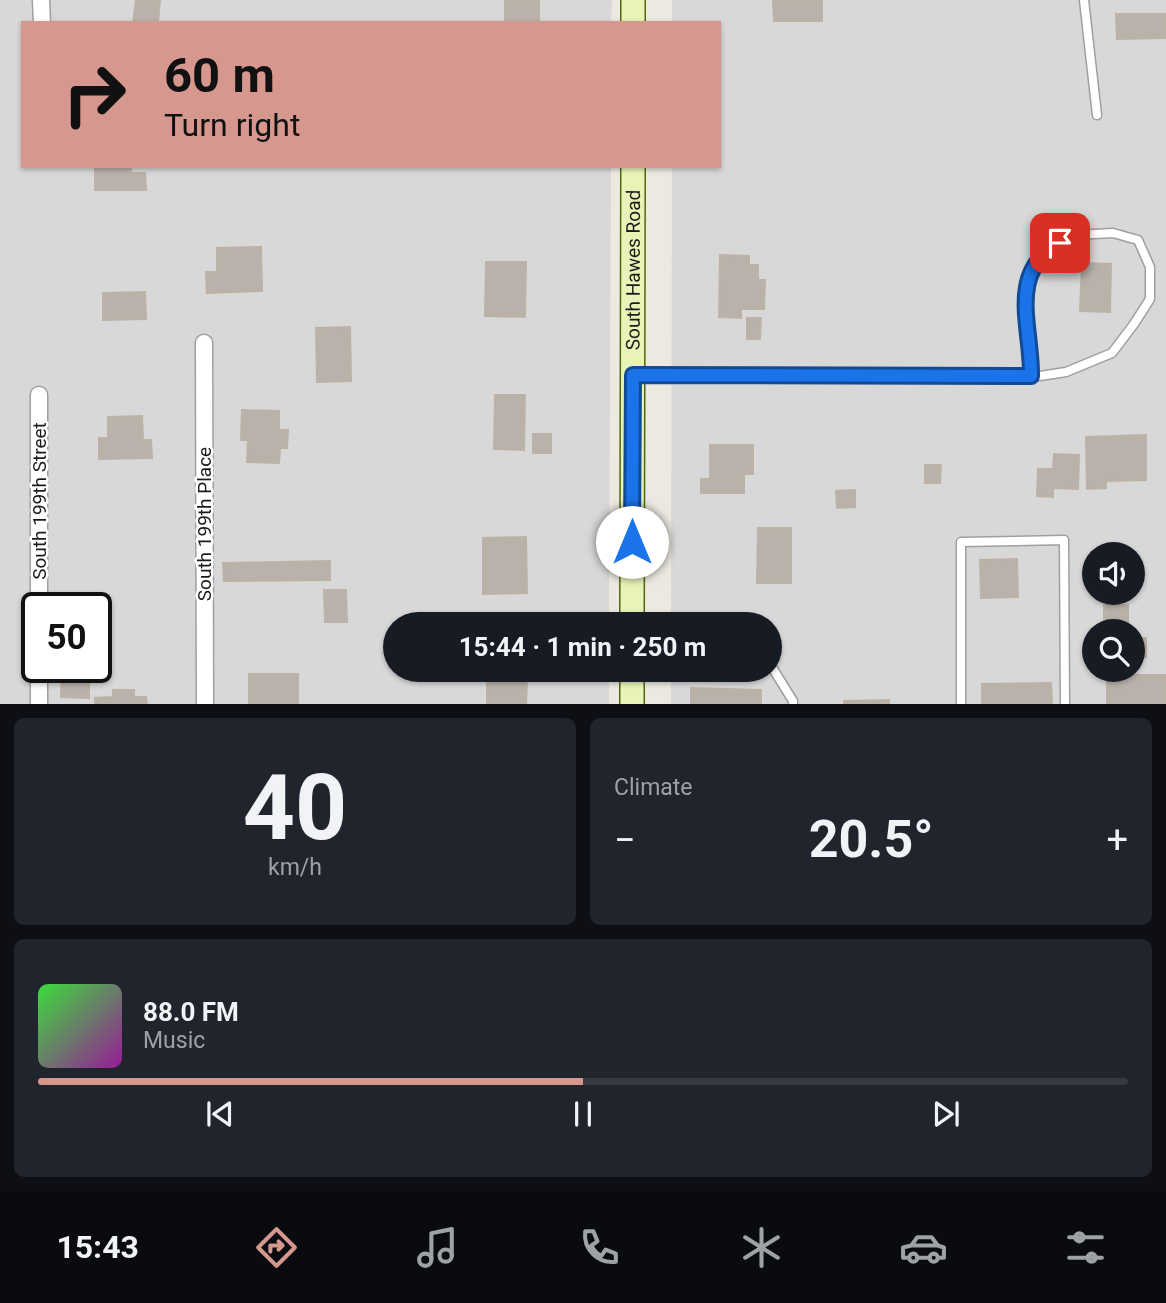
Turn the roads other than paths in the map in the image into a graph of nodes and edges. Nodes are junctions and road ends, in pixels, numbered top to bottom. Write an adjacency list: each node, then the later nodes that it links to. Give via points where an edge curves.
1 (41, 0): 4 (street)
2 (634, 0): 5 (main road)
3 (1084, 0): 6 (lane)
4 (42, 21)
5 (633, 21)
6 (1097, 115)
7 (633, 168): 9 (main road, South Hawes Road)
8 (204, 343): 18 (street, South 199th Place)
9 (633, 375): 10 (lane); 13 (main road, South Hawes Road)
10 (1031, 376): 10 (lane, via 1066,372 1112,353 1150,299 1150,267 1138,240 1114,233 1076,235 1045,251 1030,275 1023,301)
11 (39, 395): 12 (street, South 199th Street)
12 (39, 592)
13 (632, 612)
14 (632, 682): 19 (main road)
15 (781, 682): 20 (lane)
16 (39, 683): 17 (street)
17 (39, 704)
18 (205, 704)
19 (632, 704)
20 (793, 704)
21 (961, 704): 22 (lane, via 961,542 1064,540)
22 (1065, 704)

